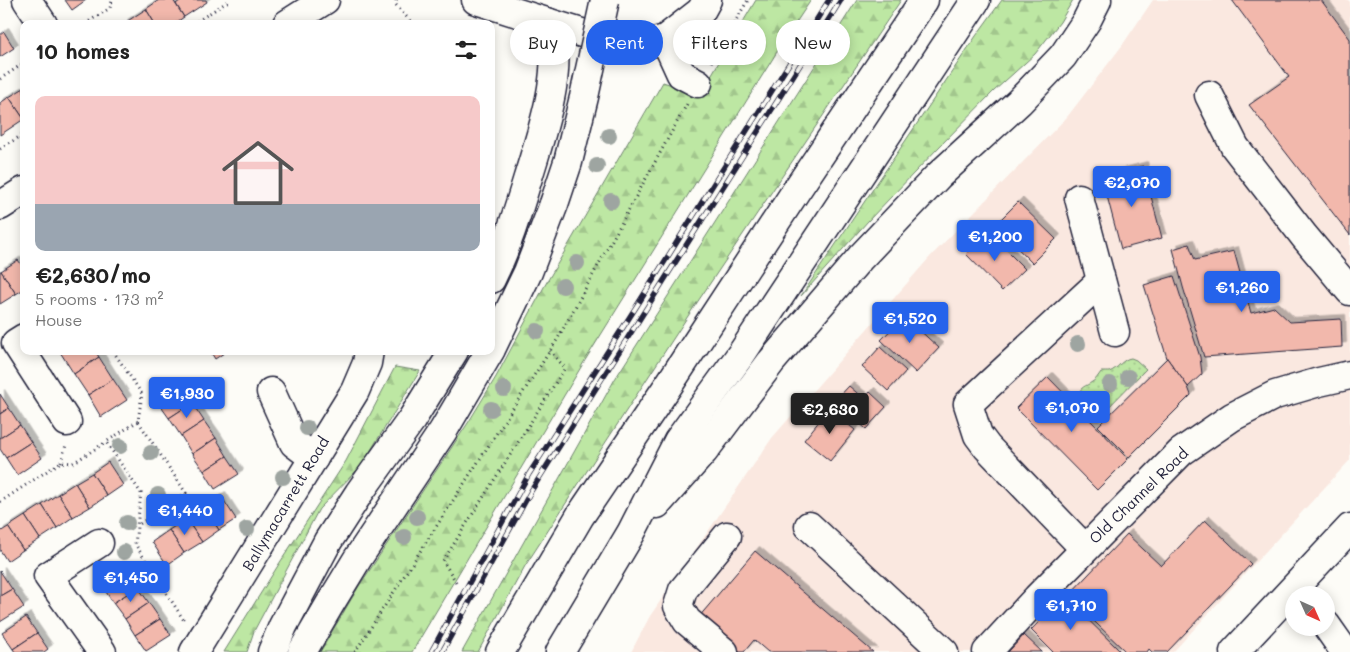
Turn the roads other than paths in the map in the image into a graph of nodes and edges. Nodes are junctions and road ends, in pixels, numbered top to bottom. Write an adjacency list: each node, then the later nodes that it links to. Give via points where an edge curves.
1 (28, 0): 9 (main road)
2 (325, 0): 10 (main road)
3 (476, 0): 11 (main road)
4 (604, 0): 22 (main road, bridge, via 568,162 528,272)
5 (707, 0): 13 (main road, via 701,11)
6 (924, 0): 44 (main road, via 580,516)
7 (976, 0): 33 (main road, via 742,353 678,441)
8 (1097, 0): 33 (main road, via 1063,56 1020,102 938,176 861,257 770,362 704,451)
9 (40, 20)
10 (293, 20)
11 (541, 20)
12 (576, 31): 13 (main road, via 617,44 643,45)
13 (665, 39): 15 (main road, via 681,74)
14 (553, 65): 18 (main road, via 546,118 518,210)
15 (698, 83)
16 (1209, 95): 20 (main road, via 1235,147)
17 (1079, 198): 19 (main road)
18 (495, 269)
19 (1101, 281): 21 (main road); 36 (main road, via 968,404 978,435 987,447)
20 (1350, 290)
21 (1115, 332)
22 (495, 342)
23 (24, 355): 29 (main road)
24 (368, 355): 30 (main road, Ballymacarrett Road, via 355,391)
25 (452, 355): 42 (main road, via 328,541)
26 (488, 355): 43 (main road)
27 (1350, 375): 36 (main road, Old Channel Road, via 1275,395 1232,417 1181,452)
28 (271, 392): 30 (main road, via 294,443)
29 (67, 422)
30 (314, 458): 40 (main road, Ballymacarrett Road)
31 (809, 526): 47 (main road)
32 (1350, 528): 37 (main road)
33 (631, 533): 45 (main road)
34 (727, 536): 46 (main road, via 683,590 678,606 686,621)
35 (99, 543): 41 (main road, via 48,576)
36 (1085, 549): 48 (main road, Old Channel Road)
37 (1304, 586)
38 (1285, 605): 49 (main road)
39 (1334, 636): 50 (main road)
40 (197, 648)
41 (102, 652)
42 (272, 652)
43 (302, 652)
44 (500, 652)
45 (560, 652)
46 (724, 652)
47 (944, 652)
48 (987, 652)
49 (1234, 652)
50 (1345, 652)

